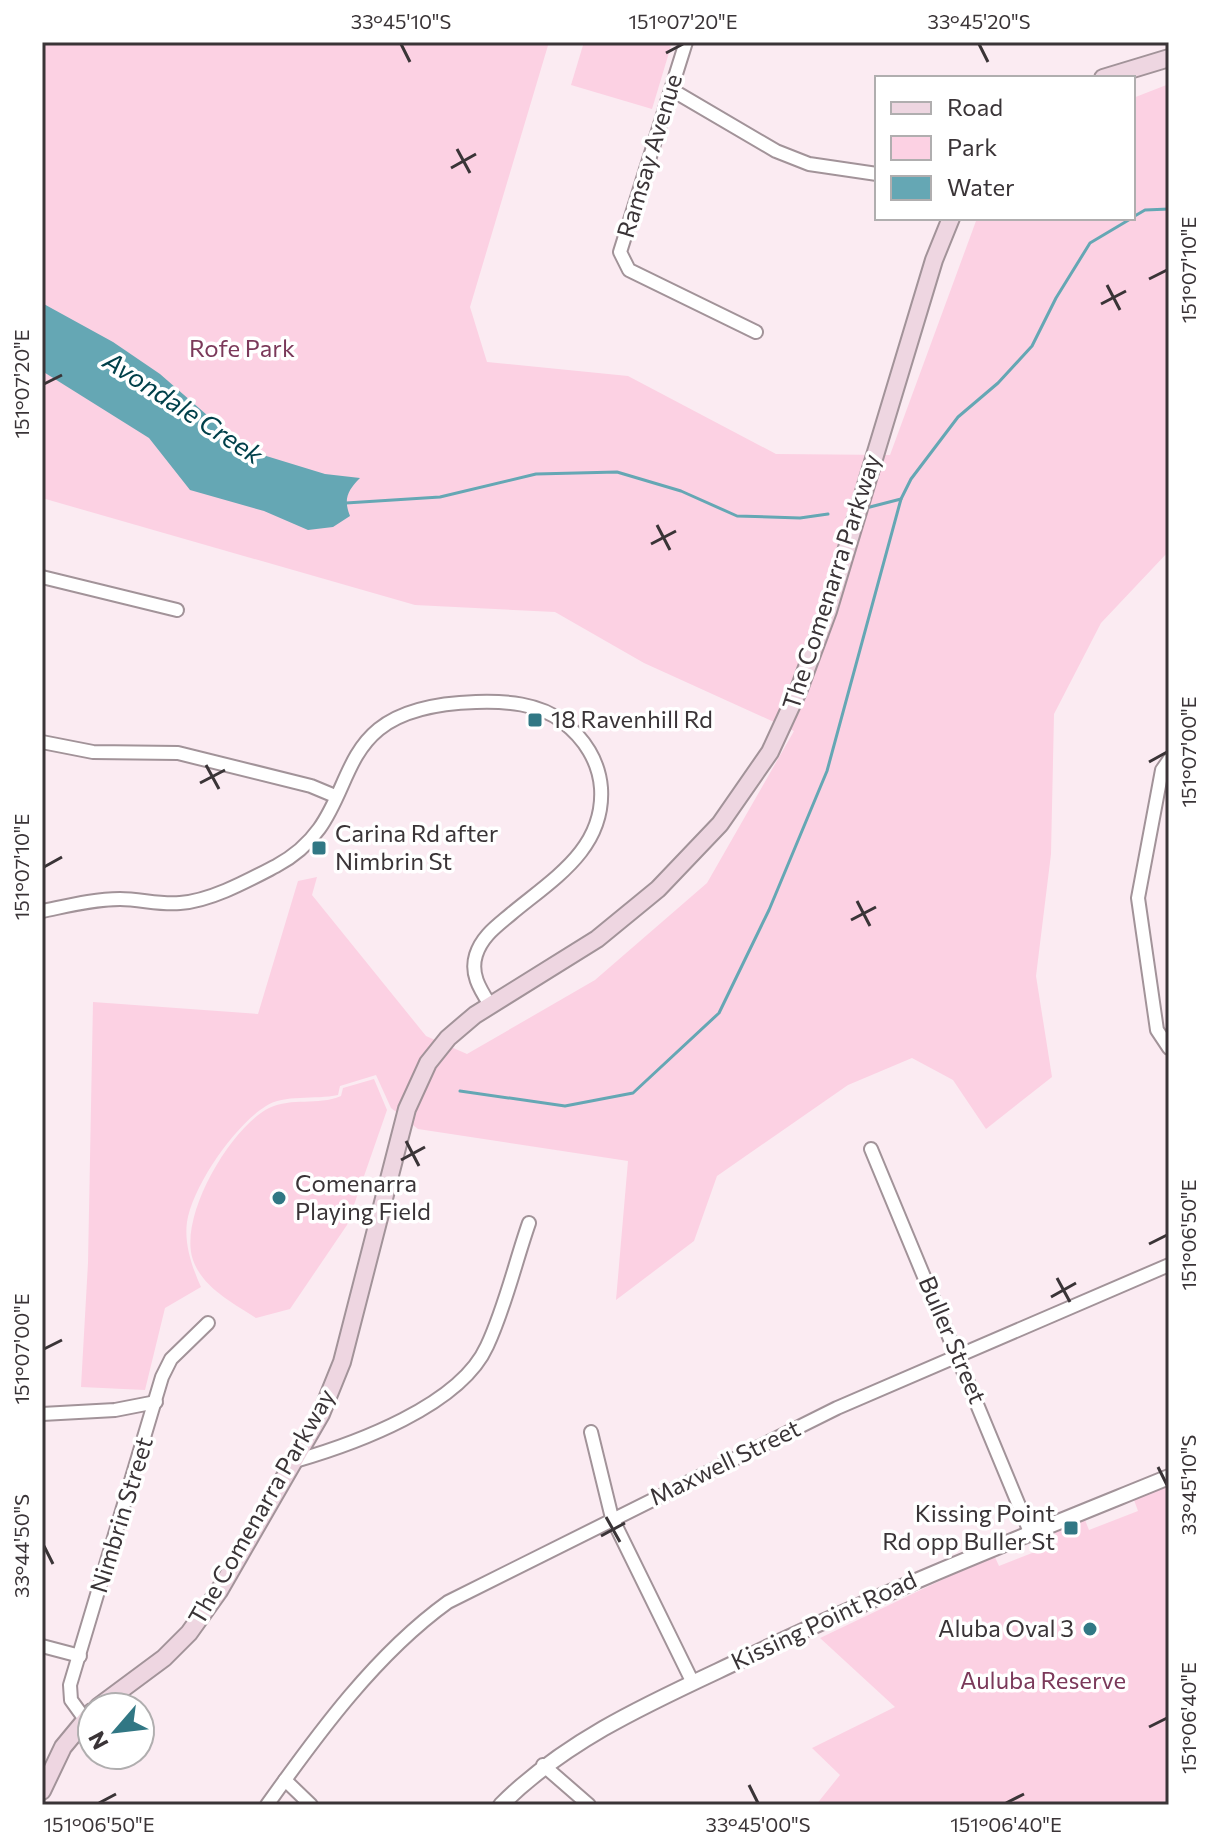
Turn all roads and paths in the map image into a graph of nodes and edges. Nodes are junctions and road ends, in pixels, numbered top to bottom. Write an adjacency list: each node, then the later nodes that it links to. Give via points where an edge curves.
1 (686, 42): 4 (street, Ramsay Avenue)
2 (1169, 58): 3 (main road)
3 (1110, 76)
4 (672, 90): 5 (street, via 776,151 809,164); 7 (street, Ramsay Avenue, via 620,252 622,263)
5 (875, 174)
6 (950, 220): 14 (main road, The Comenarra Parkway, via 828,611 770,752 720,824 658,889 597,939)
7 (756, 332)
8 (42, 577): 9 (street)
9 (177, 610)
10 (42, 742): 12 (street, via 93,752 178,753)
11 (1169, 760): 15 (street, via 1162,770 1138,898 1157,1030)
12 (335, 796): 13 (street, via 317,833 290,858 222,889 181,903 117,899); 14 (street, via 366,739 393,719 432,707 483,702 541,710 559,718 587,746 600,781 599,820 581,855 482,942 475,972)
13 (42, 911)
14 (490, 1005): 24 (main road, The Comenarra Parkway, via 439,1048 411,1096 342,1362)
15 (1169, 1048)
16 (871, 1149): 20 (street, Buller Street)
17 (529, 1223): 24 (street, via 487,1347 473,1369 417,1412)
18 (1169, 1265): 20 (street, Maxwell Street)
19 (208, 1323): 21 (street, Nimbrin Street, via 171,1359)
20 (958, 1355): 26 (street, Maxwell Street); 27 (street, Buller Street)
21 (156, 1402): 22 (street); 29 (street, Nimbrin Street)
22 (42, 1414)
23 (591, 1432): 26 (street)
24 (295, 1461): 31 (main road, The Comenarra Parkway, via 189,1633)
25 (1169, 1477): 27 (street, Kissing Point Road)
26 (612, 1518): 30 (street); 35 (street, Maxwell Street, via 479,1585 419,1623)
27 (1030, 1532): 30 (street, Kissing Point Road, via 867,1600)
28 (42, 1646): 29 (street)
29 (80, 1656): 32 (street, Nimbrin Street, via 69,1693)
30 (693, 1683): 34 (street, Kissing Point Road, via 614,1721)
31 (120, 1691)
32 (76, 1708)
33 (76, 1730): 36 (main road)
34 (543, 1765): 39 (street, Kissing Point Road); 40 (street)
35 (285, 1780): 37 (street, Maxwell Street); 38 (street)
36 (42, 1791)
37 (267, 1805)
38 (311, 1805)
39 (501, 1805)
40 (589, 1805)

